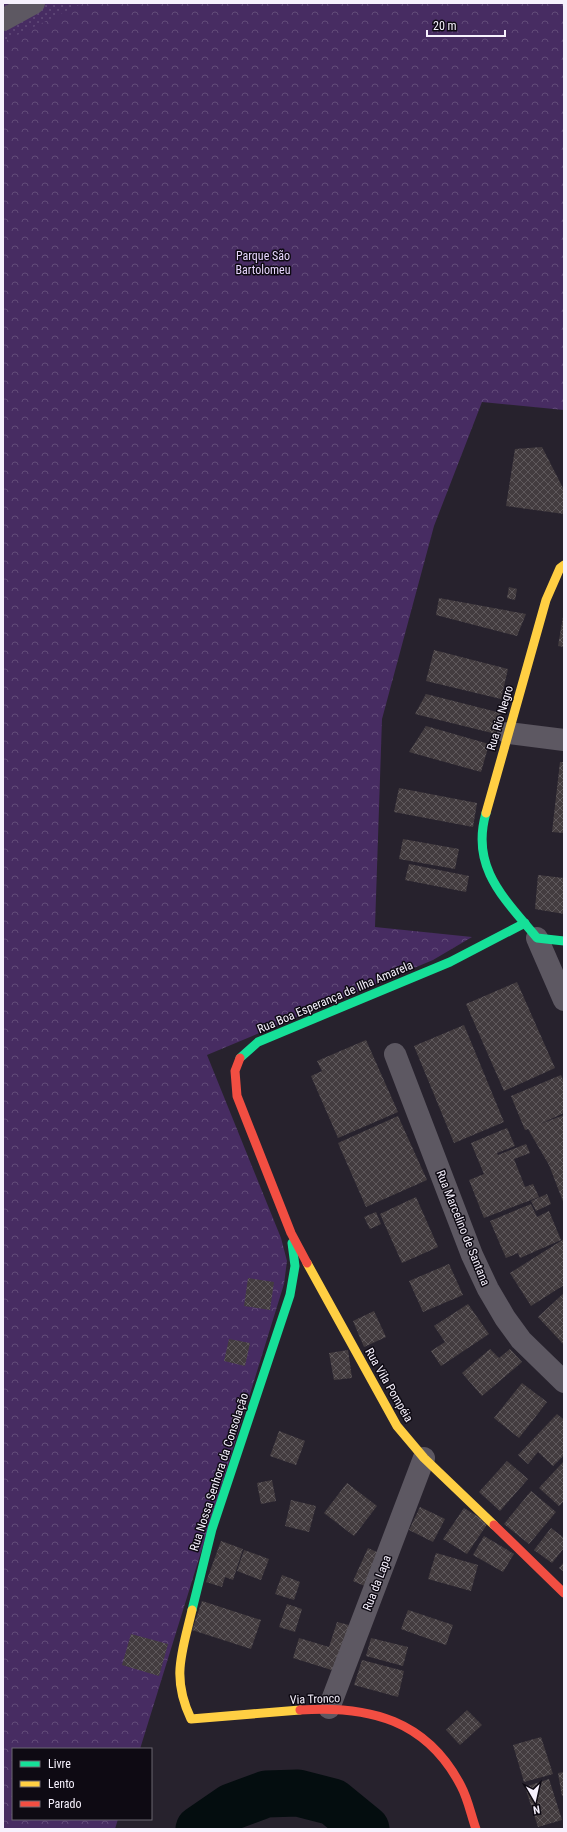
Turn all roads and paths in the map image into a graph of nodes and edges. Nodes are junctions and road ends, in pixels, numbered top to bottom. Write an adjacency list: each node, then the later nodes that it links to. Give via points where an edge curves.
1 (34, 3): 2 (street)
2 (3, 20)
3 (564, 565): 4 (street, Rua Rio Negro, via 560,568 546,600)
4 (508, 733): 5 (street); 6 (street, Rua Rio Negro, via 483,823 481,845 484,862 493,881)
5 (564, 740)
6 (531, 930): 7 (street); 8 (street); 10 (street, Rua Boa Esperança de Ilha Amarela, via 258,1042 243,1052 234,1068 237,1096)
7 (564, 941)
8 (564, 1000)
9 (395, 1054): 11 (street, Rua Marcelino de Santana, via 472,1255 488,1289 521,1340)
10 (291, 1233): 12 (street, Rua Vila Pompéia, via 397,1426); 15 (street, Rua Nossa Senhora da Consolação, via 295,1266 290,1295 212,1529 179,1664 180,1689)
11 (564, 1382)
12 (424, 1458): 13 (street, Rua Vila Pompéia); 14 (street, Rua da Lapa)
13 (564, 1593)
14 (329, 1708): 15 (street, Via Tronco); 16 (street, Via Tronco, via 362,1711 394,1721 427,1741 444,1760 461,1786)
15 (191, 1719)
16 (476, 1829)

